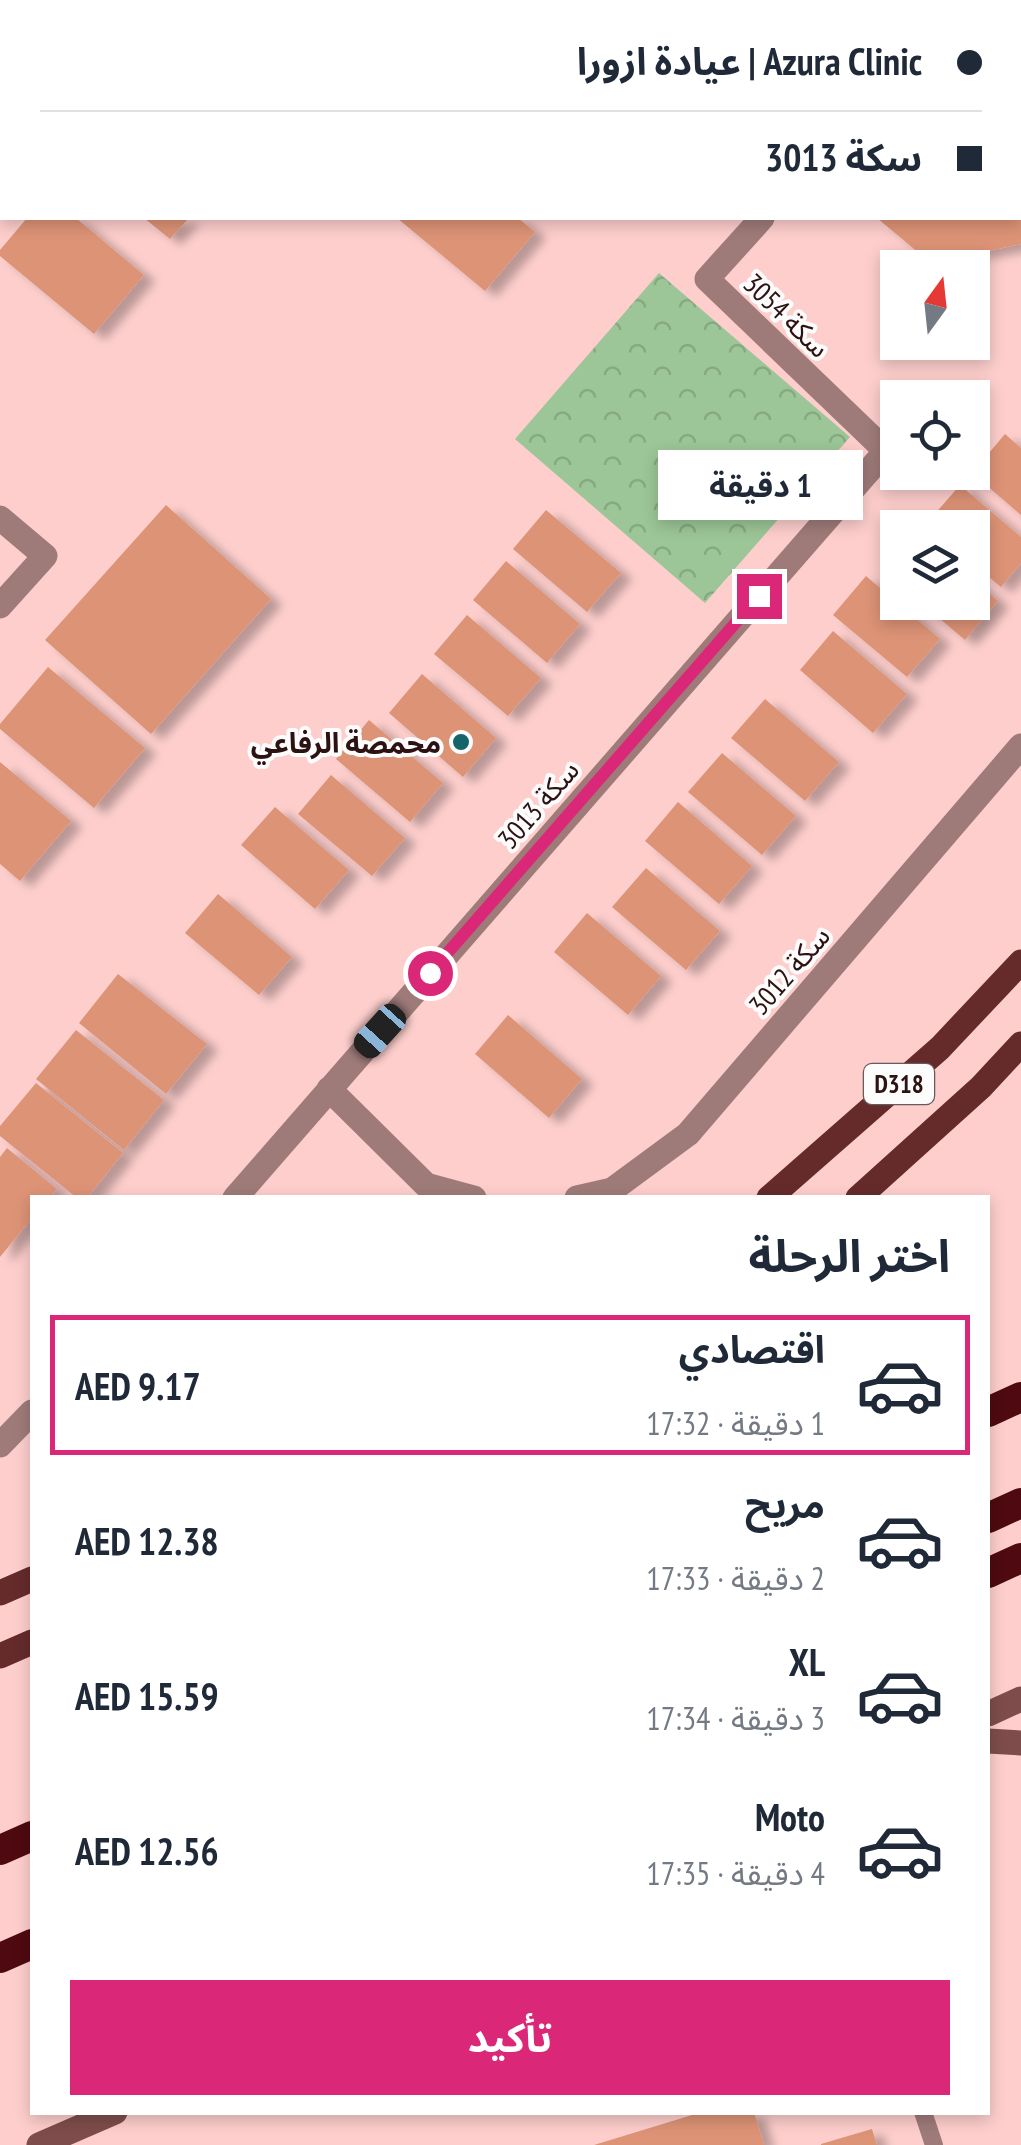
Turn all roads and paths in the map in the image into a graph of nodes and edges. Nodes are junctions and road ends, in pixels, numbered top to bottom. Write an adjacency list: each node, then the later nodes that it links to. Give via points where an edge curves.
1 (760, 220): 2 (street, سكة 3054, via 707,279)
2 (880, 445)
3 (880, 458): 9 (street, سكة 3013)
4 (0, 518): 5 (street, via 45,556)
5 (0, 606)
6 (1021, 746): 12 (street, سكة 3012, via 688,1134 612,1190)
7 (1021, 962): 13 (main road, D318, via 940,1048)
8 (1021, 1044): 14 (main road, D318)
9 (329, 1089): 10 (street, سكة 3013); 11 (street, via 426,1185)
10 (238, 1195)
11 (463, 1195)
12 (590, 1195)
13 (772, 1195)
14 (861, 1195)
15 (1021, 1397): 16 (highway)
16 (990, 1411)
17 (30, 1414): 18 (street)
18 (0, 1445)
19 (1021, 1503): 20 (highway)
20 (990, 1517)
21 (1021, 1558): 22 (highway)
22 (990, 1573)
23 (30, 1643): 24 (main road)
24 (0, 1656)
25 (1021, 1699): 26 (street)
26 (990, 1713)
27 (990, 1741): 28 (street)
28 (1021, 1744)
29 (30, 1837): 30 (highway)
30 (0, 1850)
31 (30, 1945): 32 (highway)
32 (0, 1958)
33 (108, 2115): 35 (street)
34 (924, 2115): 36 (lane)
35 (39, 2145)
36 (934, 2145)

